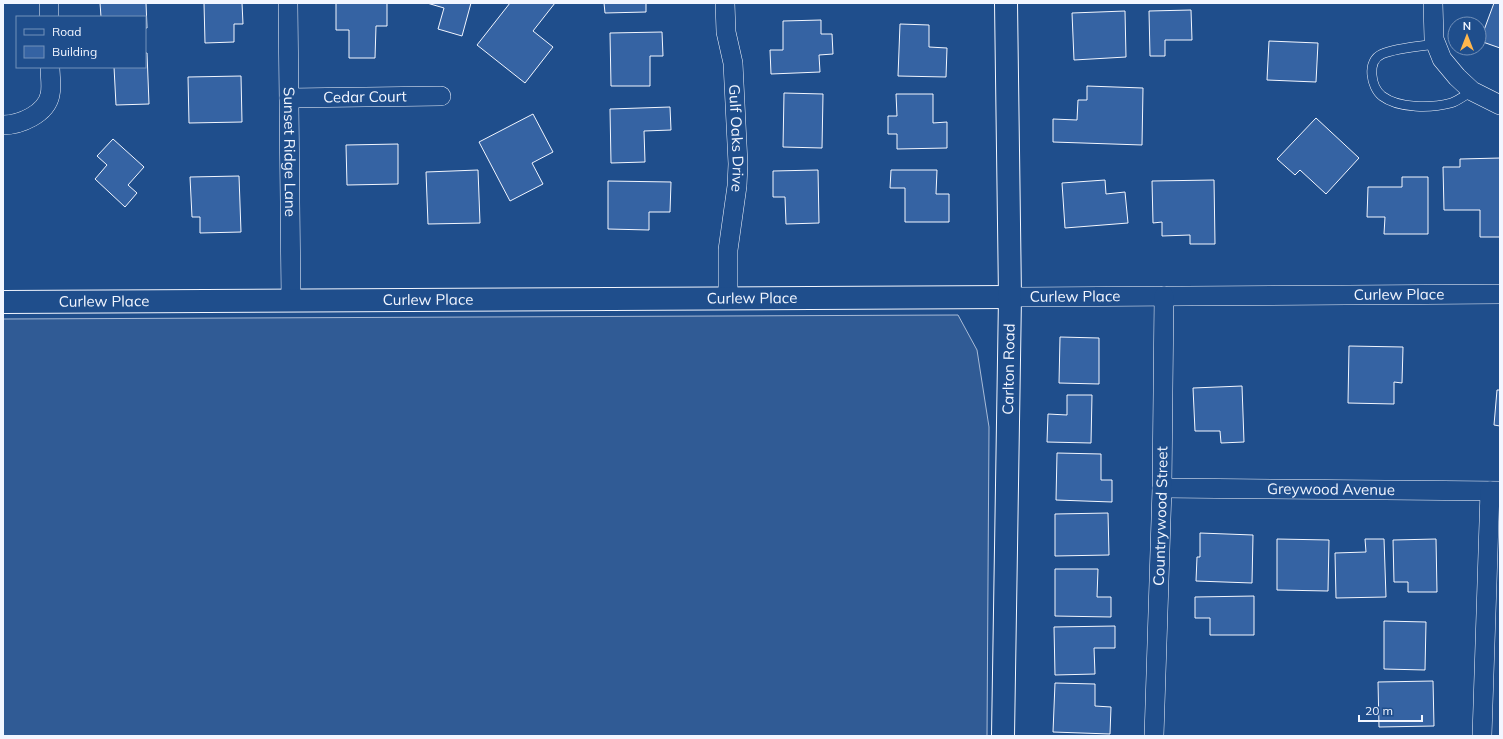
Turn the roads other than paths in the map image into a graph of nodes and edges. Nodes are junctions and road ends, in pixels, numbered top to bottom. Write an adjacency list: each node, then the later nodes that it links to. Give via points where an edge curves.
1 (49, 3): 6 (street)
2 (288, 3): 11 (street, Sunset Ridge Lane)
3 (725, 3): 17 (street, Gulf Oaks Drive, via 726,32 733,63 738,164 728,250)
4 (1006, 3): 16 (street, Carlton Road)
5 (1432, 3): 7 (street)
6 (49, 16)
7 (1435, 42): 9 (street, via 1442,59); 9 (lane, via 1381,54 1373,60 1371,68 1374,83 1381,96 1414,106 1434,107 1452,102)
8 (50, 68): 13 (street, via 50,94 47,104 24,121)
9 (1472, 91): 12 (street)
10 (441, 96): 11 (street, Cedar Court)
11 (289, 98): 18 (street, Sunset Ridge Lane)
12 (1500, 105)
13 (3, 125)
14 (1500, 294): 15 (street, Curlew Place)
15 (1164, 296): 16 (street, Curlew Place); 20 (street, Countrywood Street)
16 (1010, 297): 17 (street, Curlew Place); 22 (street, Carlton Road)
17 (728, 298): 18 (street, Curlew Place)
18 (291, 300): 19 (street, Curlew Place)
19 (3, 302)
20 (1162, 488): 21 (street, Greywood Avenue); 23 (street, Countrywood Street)
21 (1495, 491): 24 (street)
22 (1003, 736)
23 (1154, 736)
24 (1482, 736)

